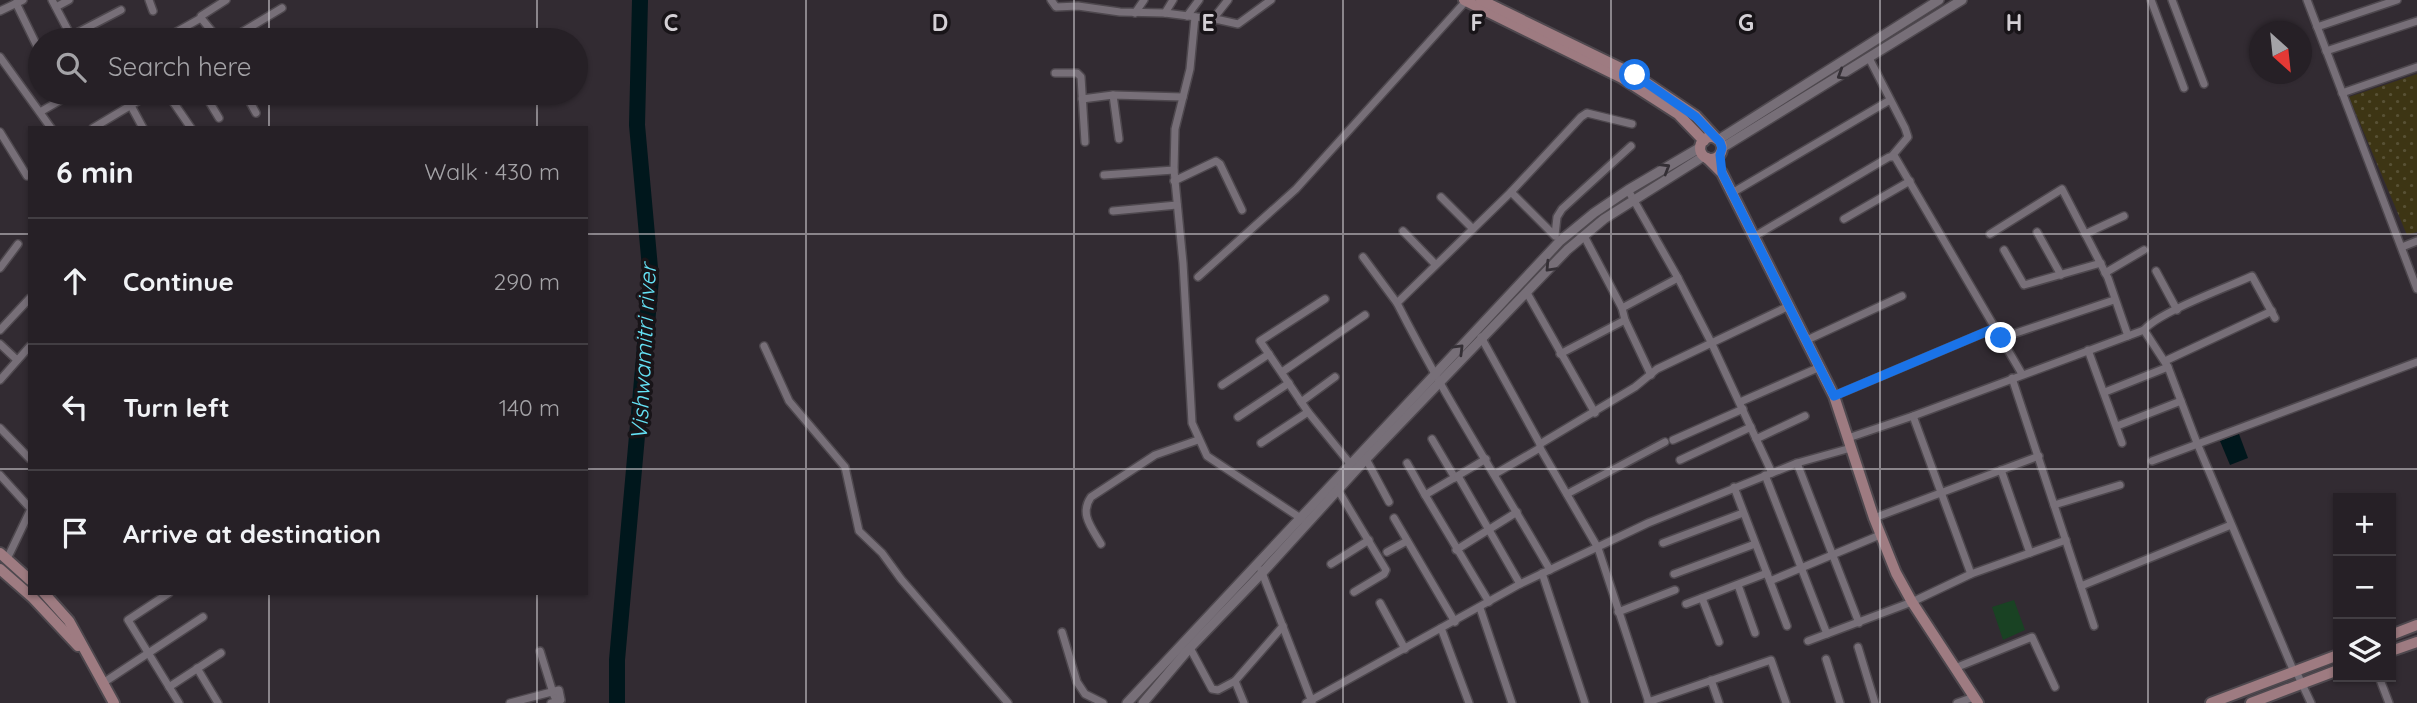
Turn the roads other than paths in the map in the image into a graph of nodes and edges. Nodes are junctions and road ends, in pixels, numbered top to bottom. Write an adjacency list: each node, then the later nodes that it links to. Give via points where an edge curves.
1 (69, 0): 20 (street)
2 (149, 0): 26 (street)
3 (226, 0): 30 (street)
4 (1051, 0): 21 (street, via 1056,7)
5 (1112, 0): 23 (street)
6 (1144, 0): 27 (street)
7 (1173, 0): 28 (street)
8 (1199, 0): 29 (street)
9 (1228, 0): 31 (street)
10 (1271, 0): 31 (street, via 1238,24)
11 (1481, 0): 43 (main road)
12 (1939, 0): 32 (street)
13 (1962, 0): 41 (street)
14 (2151, 0): 49 (street)
15 (2172, 0): 48 (street)
16 (2306, 0): 34 (street)
17 (2397, 0): 34 (street)
18 (1465, 1): 43 (main road); 114 (street, via 1302,183)
19 (20, 2): 25 (street); 35 (street)
20 (54, 3): 36 (street)
21 (1080, 3): 23 (street)
22 (282, 8): 40 (street)
23 (1106, 8): 27 (street)
24 (121, 10): 37 (street)
25 (0, 11)
26 (153, 11)
27 (1135, 13): 28 (street)
28 (1165, 13): 29 (street)
29 (1191, 17): 31 (street); 53 (street, via 1190,69)
30 (201, 18): 38 (street); 39 (street)
31 (1213, 19)
32 (1910, 19): 41 (street); 74 (street)
33 (2417, 21): 42 (street)
34 (2317, 27): 42 (street)
35 (30, 28)
36 (67, 28)
37 (86, 28)
38 (186, 28)
39 (209, 28)
40 (249, 28)
41 (1916, 29): 44 (street)
42 (2326, 51): 50 (street)
43 (1578, 52): 74 (main road, via 1635,75 1673,99 1696,117); 75 (main road, via 1675,111)
44 (1869, 58): 55 (street); 74 (street, one-way to 74)
45 (1, 60): 52 (street)
46 (2417, 67): 50 (street)
47 (1055, 73): 54 (street, via 1080,74)
48 (2204, 84)
49 (2184, 88)
50 (2342, 93): 103 (street)
51 (1112, 95): 53 (street); 54 (street); 71 (street)
52 (28, 96)
53 (1183, 97): 77 (street, via 1175,129)
54 (1082, 99): 72 (street)
55 (1891, 100): 76 (street, via 1908,137); 85 (street)
56 (35, 105): 62 (street)
57 (52, 105): 62 (street)
58 (130, 105): 67 (street); 68 (street)
59 (175, 105): 69 (street)
60 (211, 105): 64 (street)
61 (251, 105): 63 (street)
62 (40, 112): 66 (street)
63 (256, 113)
64 (219, 118)
65 (1632, 124): 84 (street, via 1587,113)
66 (50, 126)
67 (96, 126)
68 (142, 126)
69 (190, 126)
70 (0, 132): 80 (street)
71 (1119, 139)
72 (1085, 142)
73 (1631, 146): 100 (street, via 1562,209 1557,216)
74 (1719, 146): 75 (main road, via 1710,138); 75 (main road, via 1713,159); 78 (main road)
75 (1704, 150): 78 (main road); 83 (street, one-way to 75); 87 (street)
76 (1892, 156): 82 (street); 99 (street)
77 (1174, 170): 79 (street); 81 (street)
78 (1722, 173): 85 (main road)
79 (1104, 175)
80 (27, 176)
81 (1174, 181): 88 (street); 89 (street, via 1216,161)
82 (1910, 181): 92 (street); 128 (street)
83 (1628, 190): 87 (street); 100 (street)
84 (1511, 192): 93 (street); 100 (street)
85 (1732, 193): 99 (main road)
86 (1441, 197): 93 (street)
87 (1633, 200): 98 (street); 115 (street)
88 (1177, 205): 90 (street); 171 (street, via 1192,423)
89 (1242, 209)
90 (1113, 211)
91 (2124, 216): 97 (street)
92 (1844, 219)
93 (1474, 229): 109 (street)
94 (1404, 231): 109 (street)
95 (2037, 232): 113 (street)
96 (1990, 234): 97 (street, via 2062,190)
97 (2085, 234): 108 (street)
98 (1584, 236): 104 (street); 124 (street)
99 (1755, 236): 123 (main road)
100 (1558, 238): 104 (street); 130 (street)
101 (2417, 241): 103 (street)
102 (18, 244): 110 (street)
103 (2402, 247): 116 (street)
104 (1569, 248): 117 (street, one-way to 117)
105 (2004, 250): 113 (street, via 2024,285)
106 (2144, 250): 112 (street)
107 (1363, 257): 122 (street)
108 (2101, 263): 112 (street); 113 (street)
109 (1435, 264): 122 (street)
110 (0, 268)
111 (2156, 271): 125 (street)
112 (2105, 272): 121 (street)
113 (2061, 275)
114 (1198, 277)
115 (1678, 278): 124 (street); 136 (street)
116 (2417, 289)
117 (1527, 293): 134 (street); 142 (street)
118 (1902, 296): 135 (street)
119 (1325, 299): 141 (street, via 1259,341)
120 (28, 300): 129 (street)
121 (2114, 300): 132 (street); 133 (street)
122 (1397, 303): 151 (street)
123 (1790, 306): 135 (main road); 136 (street)
124 (1622, 308): 127 (street)
125 (2177, 310): 131 (street); 145 (street, via 2252,276 2274,314)
126 (1365, 315): 147 (street)
127 (1625, 320): 142 (street); 149 (street)
128 (1995, 328): 133 (street); 157 (street)
129 (0, 330)
130 (1477, 330): 134 (street); 151 (street, one-way to 130)
131 (2144, 330): 132 (street); 145 (street)
132 (2128, 336): 140 (street)
133 (2001, 338): 148 (street)
134 (1483, 340): 151 (street); 176 (street)
135 (1807, 341): 146 (main road)
136 (1711, 342): 149 (street); 160 (street)
137 (0, 344): 143 (street)
138 (764, 346): 291 (street, via 789,401 845,467 859,531)
139 (28, 348): 143 (street)
140 (2088, 350): 148 (street); 156 (street)
141 (1269, 354): 147 (street); 155 (street)
142 (1560, 354): 162 (street)
143 (17, 360): 153 (street)
144 (2417, 362): 175 (street)
145 (2167, 364): 156 (street); 158 (street)
146 (1819, 367): 157 (main road); 160 (street)
147 (1282, 372): 154 (street)
148 (2022, 374): 152 (street)
149 (1651, 375): 162 (street)
150 (1335, 377): 159 (street)
151 (1437, 378): 179 (street); 180 (street); 185 (street)
152 (2012, 378): 164 (street); 177 (street)
153 (0, 380)
154 (1289, 383): 159 (street); 165 (street)
155 (1222, 385)
156 (2105, 392): 166 (street)
157 (1834, 396): 173 (main road)
158 (2180, 401): 166 (street); 175 (street)
159 (1301, 402): 161 (street)
160 (1742, 405): 167 (street); 195 (street)
161 (1308, 412): 172 (street); 185 (street)
162 (1595, 413): 176 (street)
163 (1805, 416): 170 (street)
164 (1913, 416): 173 (street); 194 (street)
165 (1238, 417)
166 (2117, 426): 174 (street)
167 (1751, 427): 170 (street); 181 (street)
168 (0, 428): 178 (street)
169 (1432, 439): 190 (street)
170 (1756, 439): 188 (street)
171 (1198, 440): 205 (street, via 1207,456); 213 (street, via 1156,455 1091,497 1085,514)
172 (1261, 443)
173 (1849, 443): 184 (street); 204 (main road)
174 (2122, 443)
175 (2197, 443): 182 (street); 206 (street)
176 (1540, 446): 187 (street); 195 (street)
177 (2039, 456): 186 (street); 198 (street)
178 (28, 457)
179 (1366, 459): 185 (street); 197 (street)
180 (1486, 459): 187 (street); 190 (street)
181 (1680, 460)
182 (2151, 461)
183 (1407, 463): 196 (street)
184 (1797, 463): 188 (street); 219 (street)
185 (1353, 467): 193 (street); 205 (street)
186 (2001, 470): 194 (street); 218 (street)
187 (1495, 474): 200 (street)
188 (1769, 474): 192 (street); 223 (street)
189 (0, 475): 199 (street)
190 (1456, 477): 196 (street); 207 (street)
191 (2120, 485): 198 (street)
192 (1734, 487): 201 (street); 215 (street)
193 (1338, 490): 205 (street); 209 (street)
194 (1940, 493): 204 (street); 226 (street)
195 (1567, 494): 215 (street)
196 (1426, 495): 216 (street)
197 (1389, 502)
198 (2054, 505): 210 (street)
199 (28, 508)
200 (1517, 512): 207 (street); 224 (street)
201 (1743, 513): 212 (street); 214 (street)
202 (28, 514): 220 (street)
203 (1394, 518): 211 (street)
204 (1874, 518): 208 (main road)
205 (1304, 521): 222 (street)
206 (2231, 526): 231 (street); 272 (street)
207 (1489, 529): 216 (street); 229 (street)
208 (1880, 535): 219 (street); 240 (main road)
209 (1369, 540): 221 (street); 234 (street, via 1386,570)
210 (2066, 540): 218 (street); 231 (street)
211 (1407, 541): 217 (street); 246 (street)
212 (1663, 543)
213 (1101, 544)
214 (1755, 544): 225 (street); 227 (street)
215 (1598, 548): 224 (street); 244 (street)
216 (1456, 550): 239 (street)
217 (1387, 552)
218 (2030, 553): 226 (street)
219 (1831, 557): 223 (street); 247 (street)
220 (2, 561): 228 (main road); 233 (main road)
221 (1331, 564)
222 (1261, 569): 249 (street); 261 (street); 293 (street)
223 (1801, 570): 227 (street); 256 (street)
224 (1546, 572): 229 (street); 298 (street)
225 (1674, 574)
226 (1971, 574): 240 (street)
227 (1769, 577): 230 (street); 250 (street)
228 (28, 579)
229 (1520, 584): 239 (street)
230 (1738, 585): 238 (street); 254 (street)
231 (2081, 586): 251 (street)
232 (1675, 590): 244 (street)
233 (28, 592)
234 (1354, 592)
235 (30, 595): 267 (main road)
236 (46, 595): 267 (main road, via 69,621)
237 (166, 595): 265 (street, via 128,620)
238 (1702, 598): 242 (street); 257 (street)
239 (1489, 602): 243 (street)
240 (1912, 602): 247 (street); 271 (main road)
241 (1380, 603): 262 (street)
242 (1686, 604)
243 (1480, 608): 246 (street); 297 (street)
244 (1618, 612): 285 (street)
245 (203, 617): 265 (street)
246 (1455, 622): 252 (street)
247 (1859, 623): 256 (street)
248 (2417, 625): 255 (main road)
249 (1283, 626): 275 (street); 284 (street)
250 (1787, 626)
251 (2094, 626)
252 (1441, 628): 262 (street); 296 (street)
253 (1062, 632): 292 (street, via 1077,682 1085,694)
254 (1755, 633)
255 (2396, 633)
256 (1828, 634): 258 (street)
257 (1719, 642)
258 (1808, 642)
259 (2417, 642): 263 (main road)
260 (1858, 647): 302 (street)
261 (1190, 648): 275 (street, via 1214,691); 294 (street)
262 (1405, 649): 284 (street)
263 (2396, 649)
264 (540, 651): 281 (street)
265 (148, 652): 277 (street); 279 (street)
266 (221, 653): 270 (street)
267 (87, 656): 277 (main road)
268 (2333, 657): 272 (main road)
269 (1826, 659): 301 (street)
270 (197, 668): 279 (street); 288 (street)
271 (1955, 668): 280 (street, via 2032,636); 282 (main road)
272 (2295, 672): 278 (street); 283 (main road)
273 (2333, 672): 278 (main road)
274 (1712, 680): 285 (street); 299 (street); 300 (street, via 1771,660)
275 (1235, 681): 295 (street)
276 (2381, 682): 307 (street)
277 (103, 683): 286 (main road)
278 (2302, 684): 305 (main road); 306 (street)
279 (169, 687): 287 (street)
280 (2055, 687)
281 (553, 691): 289 (street); 290 (street, via 560,691 561,700)
282 (1976, 700): 303 (street)
283 (2227, 700): 304 (main road)
284 (1310, 702)
285 (1649, 702)
286 (114, 703)
287 (179, 703)
288 (218, 703)
289 (510, 703)
290 (554, 703)
291 (1008, 703)
292 (1103, 703)
293 (1127, 703)
294 (1143, 703)
295 (1244, 703)
296 (1469, 703)
297 (1512, 703)
298 (1585, 703)
299 (1719, 703)
300 (1786, 703)
301 (1840, 703)
302 (1875, 703)
303 (1957, 703)
304 (2211, 703)
305 (2251, 703)
306 (2311, 703)
307 (2389, 703)

